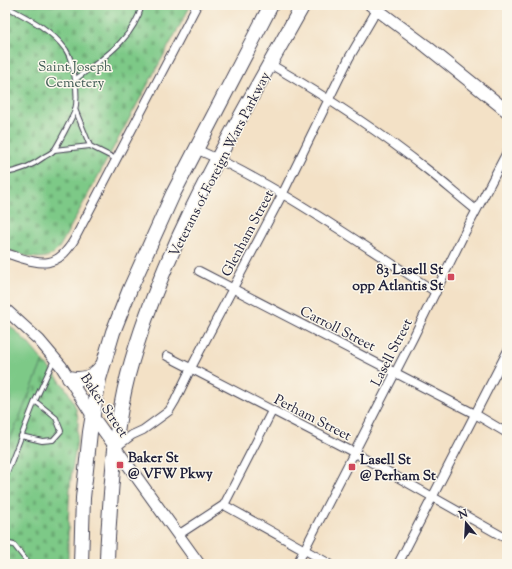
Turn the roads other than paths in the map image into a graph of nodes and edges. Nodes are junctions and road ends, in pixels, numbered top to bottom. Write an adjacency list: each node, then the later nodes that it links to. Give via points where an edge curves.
1 (142, 5): 8 (lane, via 129,35 106,57)
2 (197, 5): 16 (street)
3 (271, 5): 13 (highway, Veterans of Foreign Wars Parkway)
4 (303, 5): 7 (highway, Veterans of Foreign Wars Parkway)
5 (5, 6): 8 (lane, via 42,26 60,41 68,52)
6 (374, 7): 9 (street, Glenham Street); 11 (main road)
7 (270, 64): 9 (street); 17 (highway, Veterans of Foreign Wars Parkway)
8 (76, 79): 10 (lane)
9 (329, 99): 19 (street, Glenham Street); 20 (street, via 429,171)
10 (75, 110): 12 (lane); 14 (lane)
11 (507, 111)
12 (90, 146): 14 (lane); 16 (lane)
13 (196, 148): 17 (street); 29 (highway, Veterans of Foreign Wars Parkway, via 130,289 112,332)
14 (54, 150): 18 (lane, via 32,166)
15 (507, 152): 20 (street, Lasell Street)
16 (116, 159): 21 (street, via 74,240 60,258 42,263)
17 (218, 159): 19 (street); 39 (highway, Veterans of Foreign Wars Parkway, via 180,237 148,313 127,381)
18 (5, 173)
19 (283, 193): 23 (street, Glenham Street); 24 (street)
20 (476, 210): 24 (street, Lasell Street)
21 (5, 253)
22 (199, 271): 23 (street, Carroll Street)
23 (232, 288): 30 (street, Glenham Street); 31 (street, Carroll Street)
24 (436, 292): 31 (street, Lasell Street)
25 (5, 309): 28 (street, Baker Street, via 39,340)
26 (507, 352): 35 (street)
27 (167, 356): 30 (street, Perham Street)
28 (55, 359): 32 (street, Baker Street); 33 (lane)
29 (102, 366): 32 (highway, via 91,377 79,380); 36 (highway, Veterans of Foreign Wars Parkway)
30 (191, 368): 34 (street, Perham Street); 39 (street, Glenham Street, via 169,411)
31 (395, 372): 35 (street, Carroll Street); 40 (street, Lasell Street)
32 (69, 378): 36 (street, Baker Street)
33 (35, 401): 38 (lane); 38 (lane, via 56,418 60,431 53,440 42,442)
34 (272, 411): 40 (street, Perham Street); 43 (street)
35 (475, 414): 37 (street, Carroll Street); 42 (street)
36 (92, 416): 39 (street, Baker Street); 50 (highway, Veterans of Foreign Wars Parkway, via 83,498)
37 (507, 433)
38 (21, 436): 41 (lane)
39 (116, 447): 44 (street, Baker Street); 51 (highway, Veterans of Foreign Wars Parkway)
40 (353, 452): 42 (street, Perham Street); 47 (street, Lasell Street)
41 (5, 478)
42 (434, 497): 45 (street, Perham Street); 54 (street)
43 (224, 505): 44 (street); 47 (street)
44 (178, 535): 48 (street, Baker Street)
45 (507, 539)
46 (5, 543): 49 (lane, via 14,546)
47 (304, 549): 52 (street, Lasell Street); 53 (street)
48 (197, 563)
49 (30, 564)
50 (81, 564)
51 (107, 564)
52 (296, 564)
53 (330, 564)
54 (398, 564)

